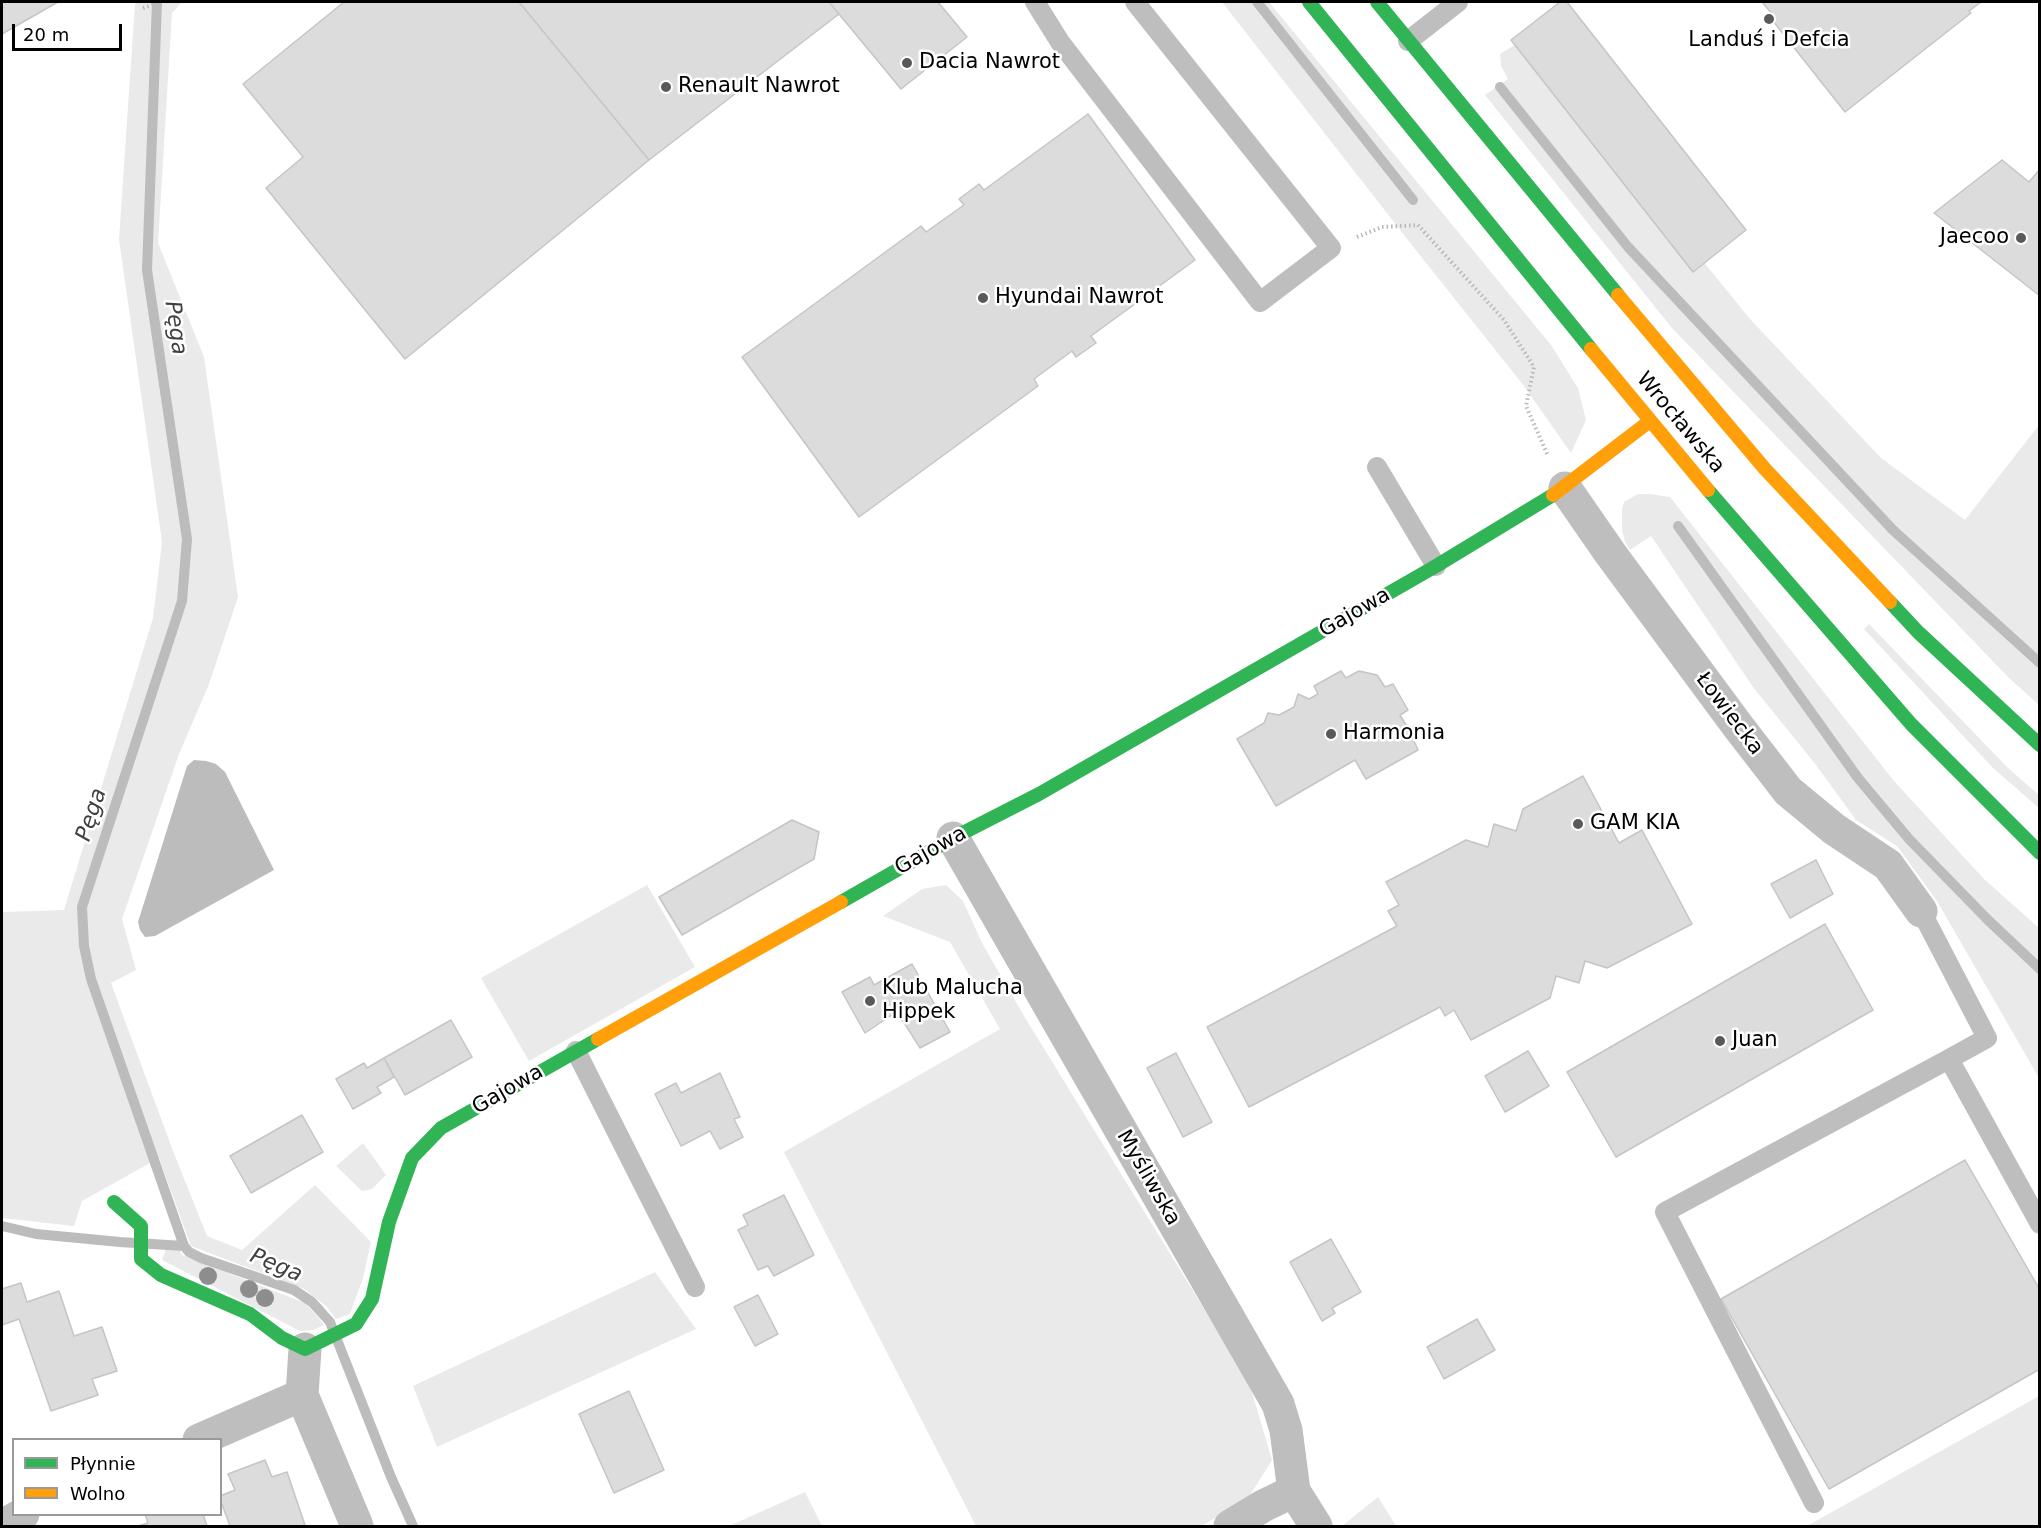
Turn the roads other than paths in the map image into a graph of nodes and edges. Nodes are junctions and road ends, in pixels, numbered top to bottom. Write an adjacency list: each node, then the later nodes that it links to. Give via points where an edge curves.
1 (1035, 2): 2 (lane, via 1060,42 1260,302 1330,248)
2 (1135, 2)
3 (1309, 2): 7 (main road, Wrocławska)
4 (1377, 2): 6 (main road, Wrocławska)
5 (1458, 2): 6 (lane)
6 (1408, 42): 11 (main road, Wrocławska, via 1765,469 1918,632)
7 (1650, 422): 9 (main road, Gajowa); 13 (main road, Wrocławska, via 1911,724)
8 (1377, 467): 10 (lane)
9 (1565, 488): 10 (main road, Gajowa); 14 (street, Łowiecka, via 1788,791 1834,829 1888,865)
10 (1436, 566): 12 (main road, Gajowa, via 1039,794)
11 (2040, 745)
12 (953, 838): 15 (main road, Gajowa); 23 (street, Myśliwska, via 1278,1404 1287,1430)
13 (2040, 853)
14 (1921, 911): 16 (lane, via 1987,1038)
15 (576, 1051): 19 (lane); 20 (main road, Gajowa, via 441,1128 412,1158 389,1222 372,1299 356,1324)
16 (1949, 1059): 18 (lane); 24 (lane, via 1665,1212)
17 (114, 1202): 20 (main road, via 141,1226 141,1259 161,1275 250,1314 282,1338)
18 (2040, 1224)
19 (695, 1287)
20 (313, 1344): 21 (street)
21 (302, 1395): 22 (street); 25 (street)
22 (204, 1438)
23 (1294, 1491): 26 (street); 27 (street, Myśliwska)
24 (1814, 1503)
25 (357, 1527)
26 (1230, 1527)
27 (1316, 1527)

